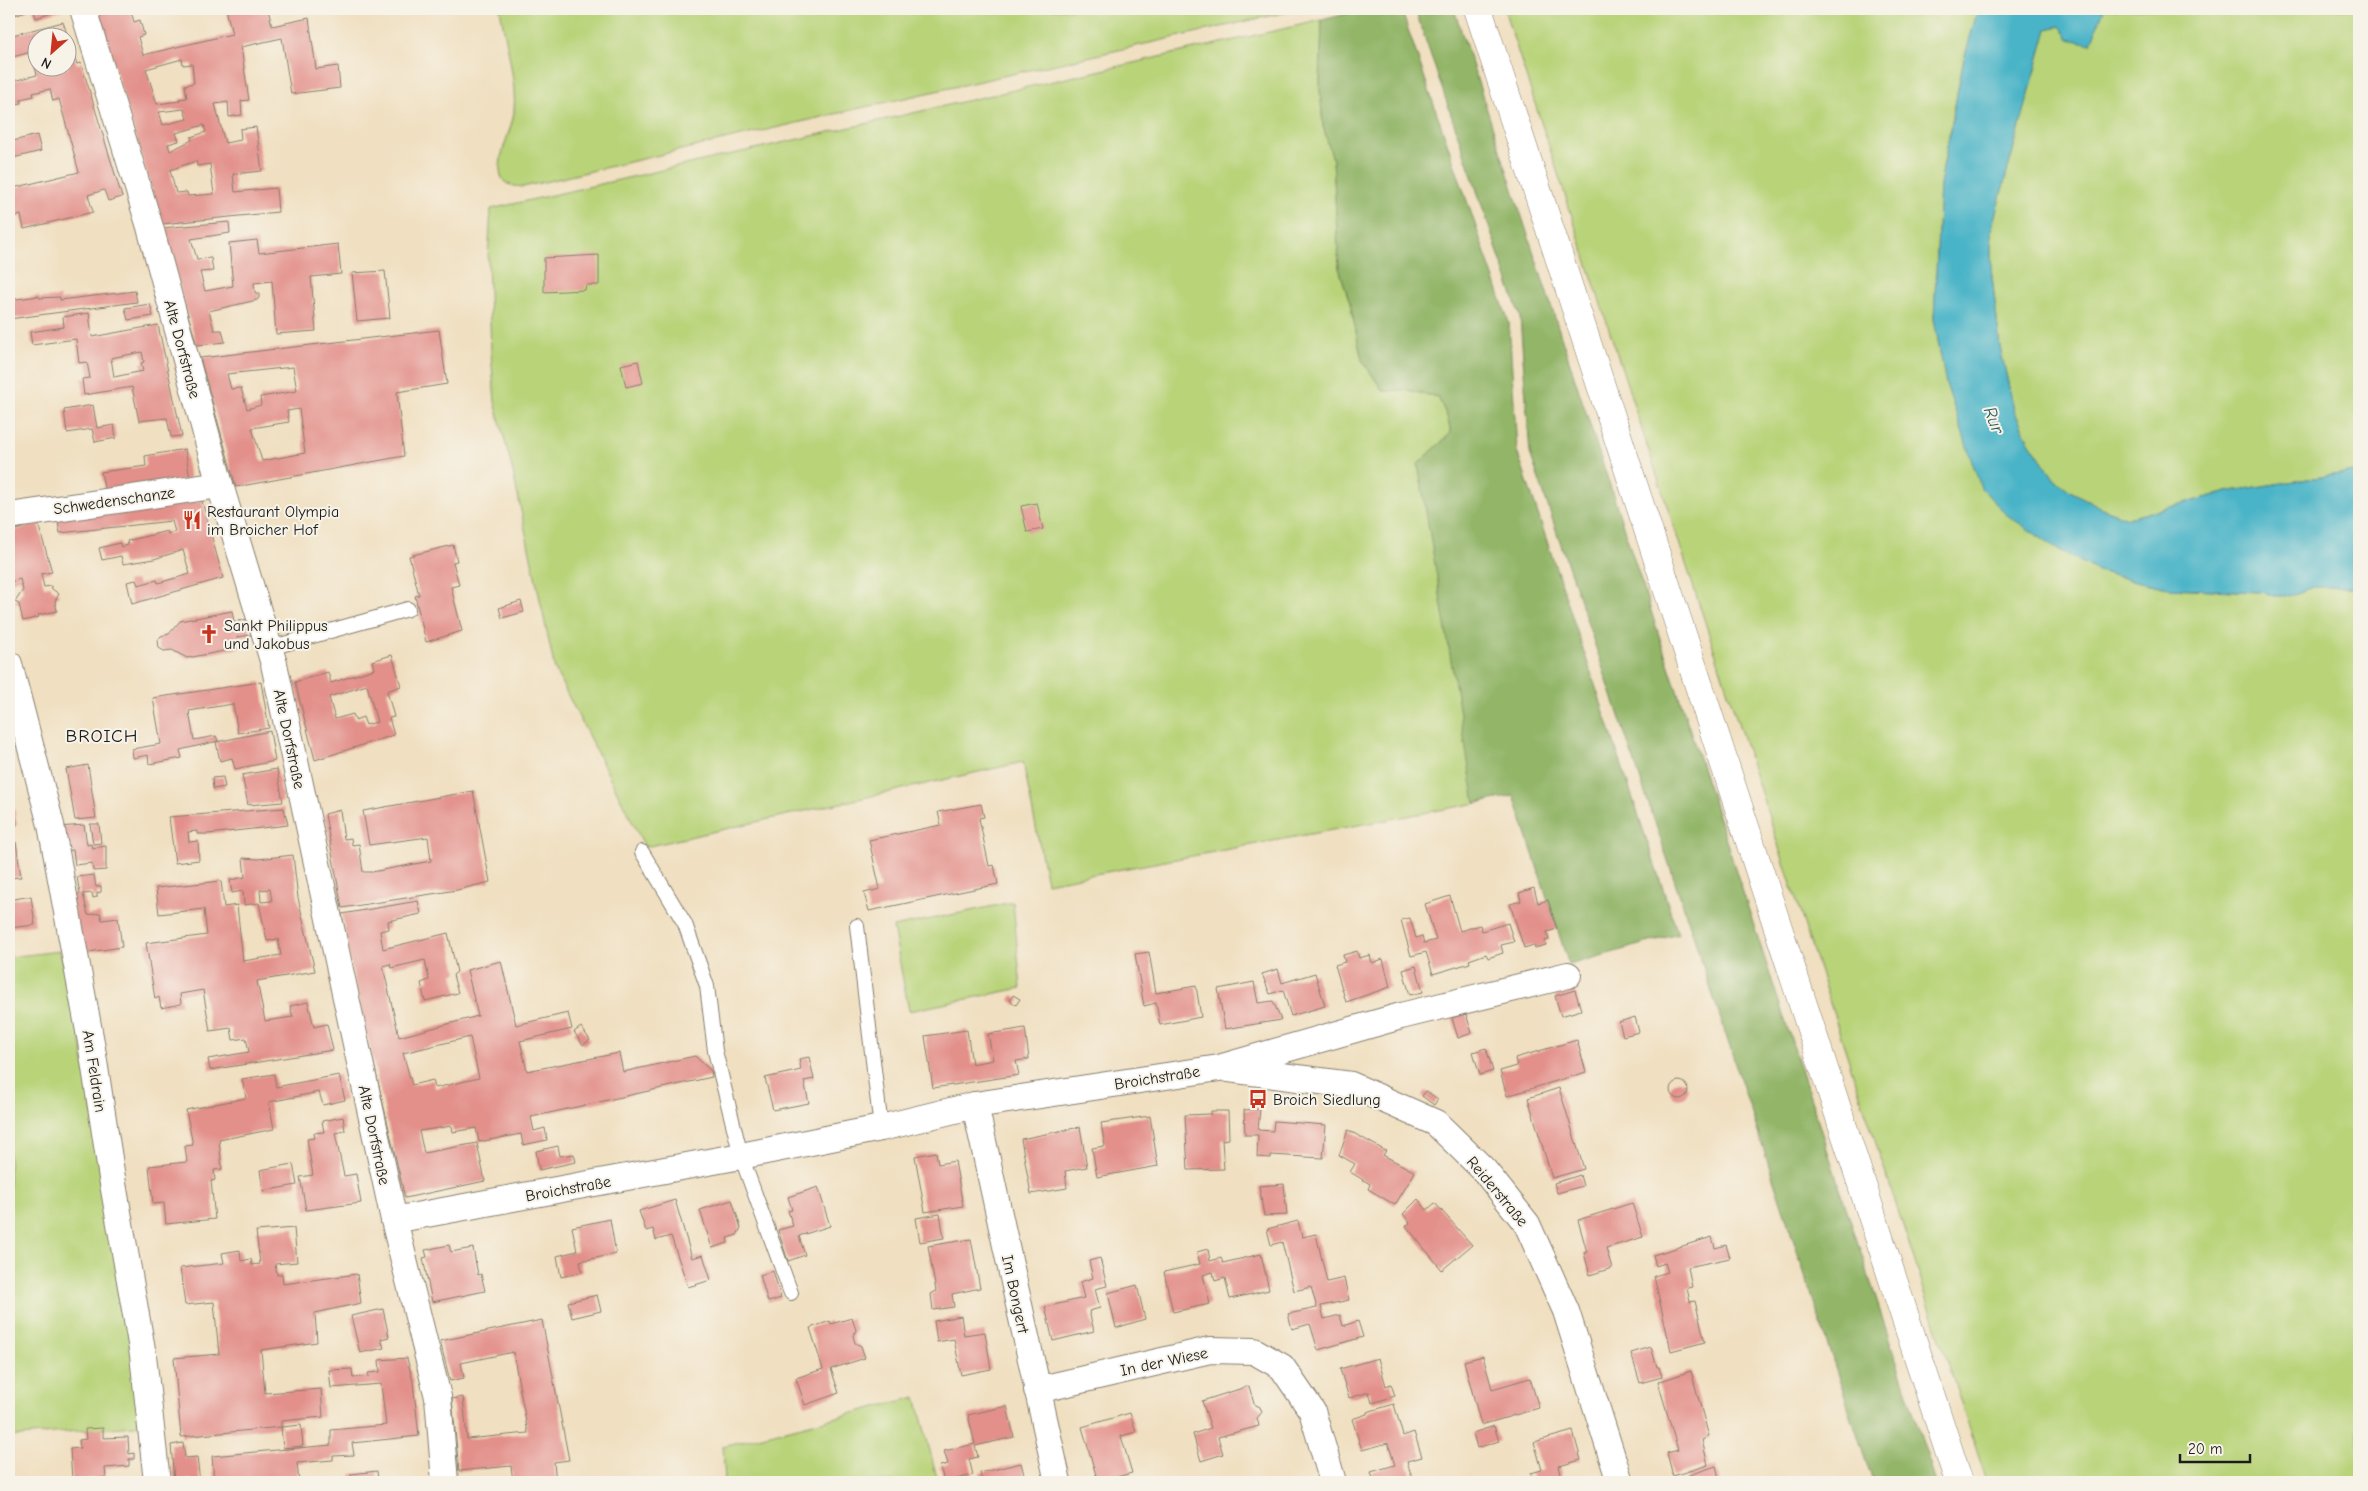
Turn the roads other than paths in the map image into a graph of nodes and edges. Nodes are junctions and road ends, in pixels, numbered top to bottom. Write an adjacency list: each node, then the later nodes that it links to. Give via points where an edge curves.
1 (83, 9): 3 (street, Alte Dorfstraße, via 150,227)
2 (1478, 9): 23 (main road)
3 (220, 485): 4 (street, Schwedenschanze); 6 (street, Alte Dorfstraße)
4 (9, 516)
5 (408, 609): 6 (lane)
6 (270, 648): 15 (street, Alte Dorfstraße)
7 (9, 664): 18 (street, Am Feldrain, via 51,825 87,1022 144,1355)
8 (642, 852): 14 (lane, via 685,924 707,986 715,1051)
9 (858, 926): 13 (lane)
10 (1568, 975): 11 (street, Broichstraße, via 1401,1016)
11 (1219, 1068): 12 (street, Broichstraße); 22 (street, Reiderstraße, via 1351,1085 1436,1123 1484,1170 1527,1224 1566,1311)
12 (975, 1105): 13 (street, Broichstraße); 17 (street, Im Bongert)
13 (881, 1128): 14 (street, Broichstraße)
14 (742, 1156): 15 (street, Broichstraße); 16 (lane)
15 (394, 1220): 19 (street, Alte Dorfstraße, via 438,1397)
16 (791, 1294)
17 (1037, 1390): 20 (street, Im Bongert); 21 (street, In der Wiese, via 1210,1350 1254,1351 1282,1367 1312,1411)
18 (157, 1482)
19 (445, 1482)
20 (1058, 1482)
21 (1333, 1482)
22 (1620, 1482)
23 (1959, 1482)

